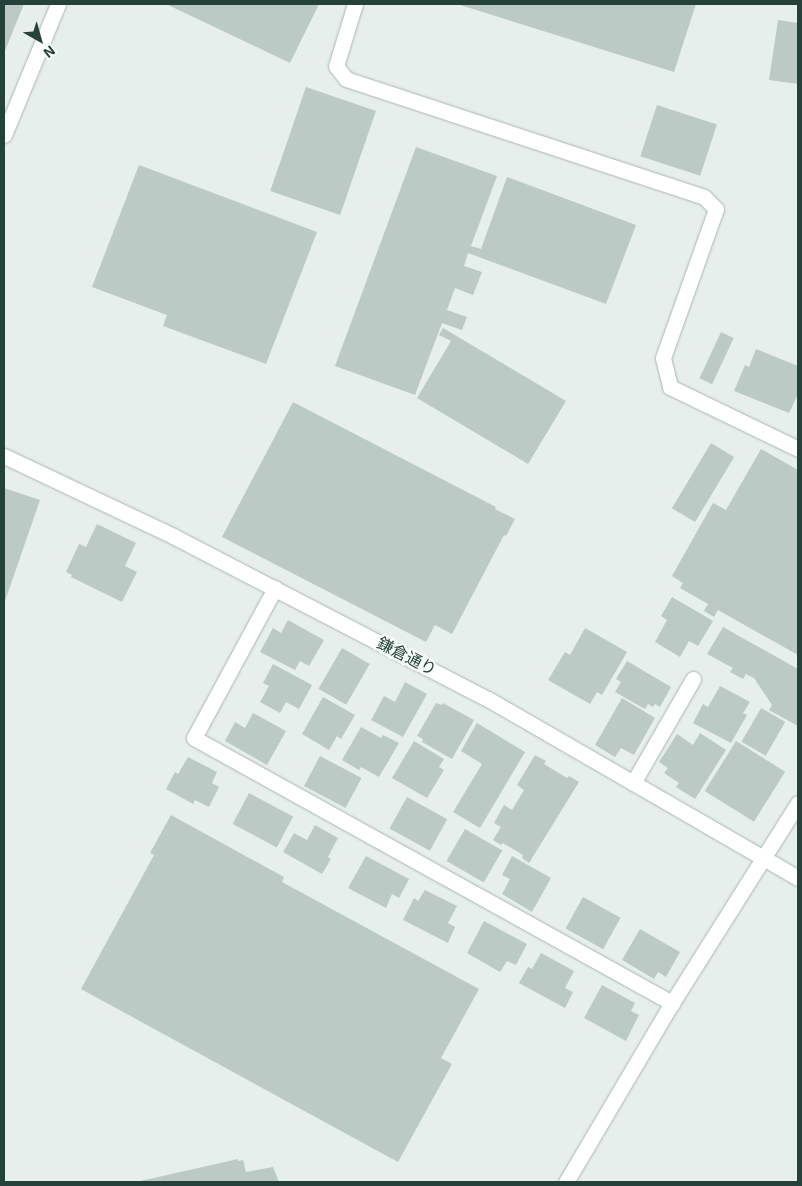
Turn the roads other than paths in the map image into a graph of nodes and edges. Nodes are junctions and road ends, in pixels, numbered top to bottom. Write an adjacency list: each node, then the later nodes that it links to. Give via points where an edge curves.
1 (58, 4): 3 (street)
2 (355, 4): 4 (street, via 336,66 346,79 704,197 716,209 663,358 670,386)
3 (4, 135)
4 (798, 449)
5 (4, 456): 6 (street, 鎌倉通り)
6 (275, 588): 8 (street, 鎌倉通り, via 488,699); 12 (street, via 194,738)
7 (693, 679): 8 (street)
8 (633, 783): 10 (street, 鎌倉通り)
9 (798, 803): 10 (street)
10 (764, 859): 11 (street, 鎌倉通り); 12 (street)
11 (798, 878)
12 (672, 1003): 13 (street)
13 (566, 1182)

